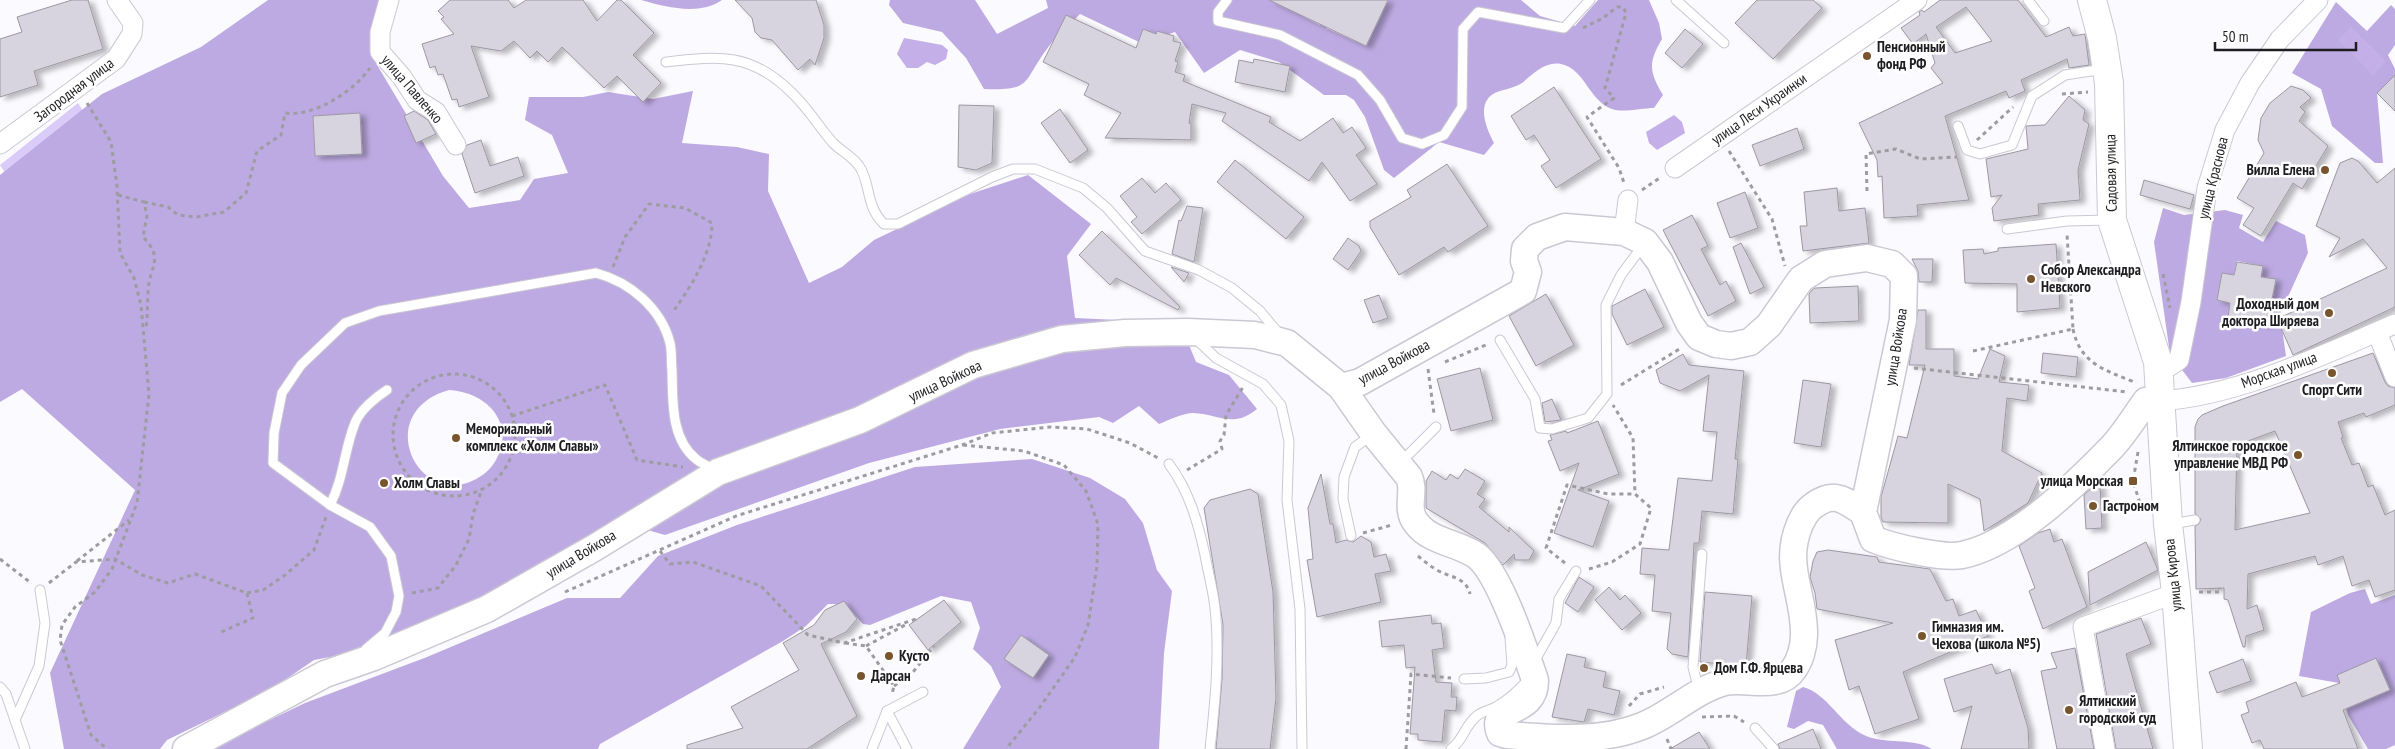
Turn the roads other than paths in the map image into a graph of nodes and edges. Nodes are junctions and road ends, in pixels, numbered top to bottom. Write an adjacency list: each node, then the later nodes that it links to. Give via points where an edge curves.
1 (117, 0): 15 (street, Загородная улица, via 133,23 132,34 116,59)
2 (389, 0): 16 (street, улица Павленко, via 380,32 380,52 418,100 436,112)
3 (1227, 0): 4 (lane, via 1218,12 1218,22 1280,35 1358,75 1380,100 1402,138 1422,144 1444,135 1462,108 1463,29 1478,12 1564,28)
4 (1590, 0)
5 (1676, 0): 11 (lane)
6 (1917, 0): 17 (street, улица Леси Украинки)
7 (2028, 0): 10 (lane)
8 (2092, 0): 13 (main road, Садовая улица)
9 (2318, 0): 27 (street, улица Краснова, via 2280,38 2250,83 2225,130 2207,188 2180,360 2170,366)
10 (2044, 21)
11 (1724, 43)
12 (666, 62): 26 (lane, via 706,57 738,59 764,70 792,93 834,144 860,166 875,216 884,224 898,224 1013,169 1035,169 1083,188 1107,208 1145,251 1199,270 1232,288 1260,312)
13 (2106, 69): 14 (lane, via 2065,75 2032,96 2012,145 1980,154 1964,153); 19 (main road, Садовая улица)
14 (1958, 126)
15 (0, 144)
16 (456, 145)
17 (1674, 168)
18 (1628, 200): 21 (street)
19 (2112, 220): 20 (lane, via 2067,221); 27 (main road, Садовая улица)
20 (2007, 229)
21 (1634, 237): 25 (lane, via 1606,305 1607,394 1588,418 1552,429 1540,428 1535,399); 29 (street, улица Войкова, via 1565,227 1537,237 1525,249 1524,261 1528,272 1524,291 1360,382); 38 (street, улица Войкова, via 1660,262 1699,337 1731,346 1750,342 1770,325 1801,279 1826,264 1867,258 1899,269 1904,276 1903,320)
22 (2395, 324): 24 (street, Морская улица)
23 (1188, 332): 26 (street, улица Войкова, via 1255,335); 36 (street, улица Войкова, via 1062,339 973,365 860,420); 61 (lane, via 1216,358 1263,384 1281,404 1289,441 1288,500 1300,609)
24 (2377, 332): 28 (street); 31 (street, Морская улица, via 2267,377 2182,400)
25 (1500, 340)
26 (1287, 343): 29 (street, улица Войкова)
27 (2158, 362): 31 (main road, Садовая улица)
28 (2395, 377)
29 (1341, 387): 33 (street)
30 (388, 390): 37 (lane, via 376,398 355,422 339,487)
31 (2144, 394): 38 (street, via 2113,446 2044,511 1995,545 1961,555 1933,554 1882,543 1873,540); 40 (main road, улица Кирова); 45 (main road, улица Кирова)
32 (1436, 427): 35 (lane)
33 (1374, 434): 35 (street); 41 (lane, via 1355,447 1344,477 1343,499)
34 (1169, 464): 60 (lane, via 1191,503 1201,535 1215,607 1216,675)
35 (1399, 464): 46 (street, via 1410,480 1409,505 1416,524 1477,556 1497,585)
36 (718, 472): 37 (lane, via 695,458 680,437 672,411 670,343 656,314 621,281 596,273 388,309 345,323 301,365 282,393 274,432 273,463); 47 (street, улица Войкова, via 487,609)
37 (330, 505): 47 (lane, via 370,527 391,556 399,596 396,612 385,633)
38 (1863, 512): 52 (street, via 1840,498 1824,498 1806,511 1792,551 1805,637 1801,656 1792,672 1778,681 1726,682)
39 (2195, 520): 40 (lane)
40 (2168, 524): 45 (main road, улица Кирова)
41 (1351, 536)
42 (1702, 554): 52 (lane, via 1693,666)
43 (1576, 571): 48 (lane, via 1559,599 1556,623)
44 (40, 590): 54 (lane, via 45,623 39,666)
45 (2180, 594): 64 (street, via 2083,627); 65 (main road, улица Кирова); 66 (main road, улица Кирова)
46 (1515, 627): 48 (street); 49 (lane, via 1511,632 1512,665 1509,672)
47 (346, 667): 57 (street, улица Войкова, via 325,674)
48 (1531, 668): 52 (street, via 1535,680 1533,694 1522,706 1502,714 1497,725 1500,733 1507,736 1613,738 1677,707); 62 (lane, via 1528,680 1518,691 1496,707 1479,714)
49 (1464, 679)
50 (0, 687): 54 (lane, via 6,694)
51 (923, 692): 53 (lane)
52 (1698, 704)
53 (887, 712): 58 (lane); 59 (lane)
54 (15, 720): 56 (lane)
55 (1755, 728): 63 (lane)
56 (25, 749)
57 (186, 749)
58 (872, 749)
59 (908, 749)
60 (1210, 749)
61 (1302, 749)
62 (1451, 749)
63 (1774, 749)
64 (2105, 749)
65 (2171, 749)
66 (2188, 749)

